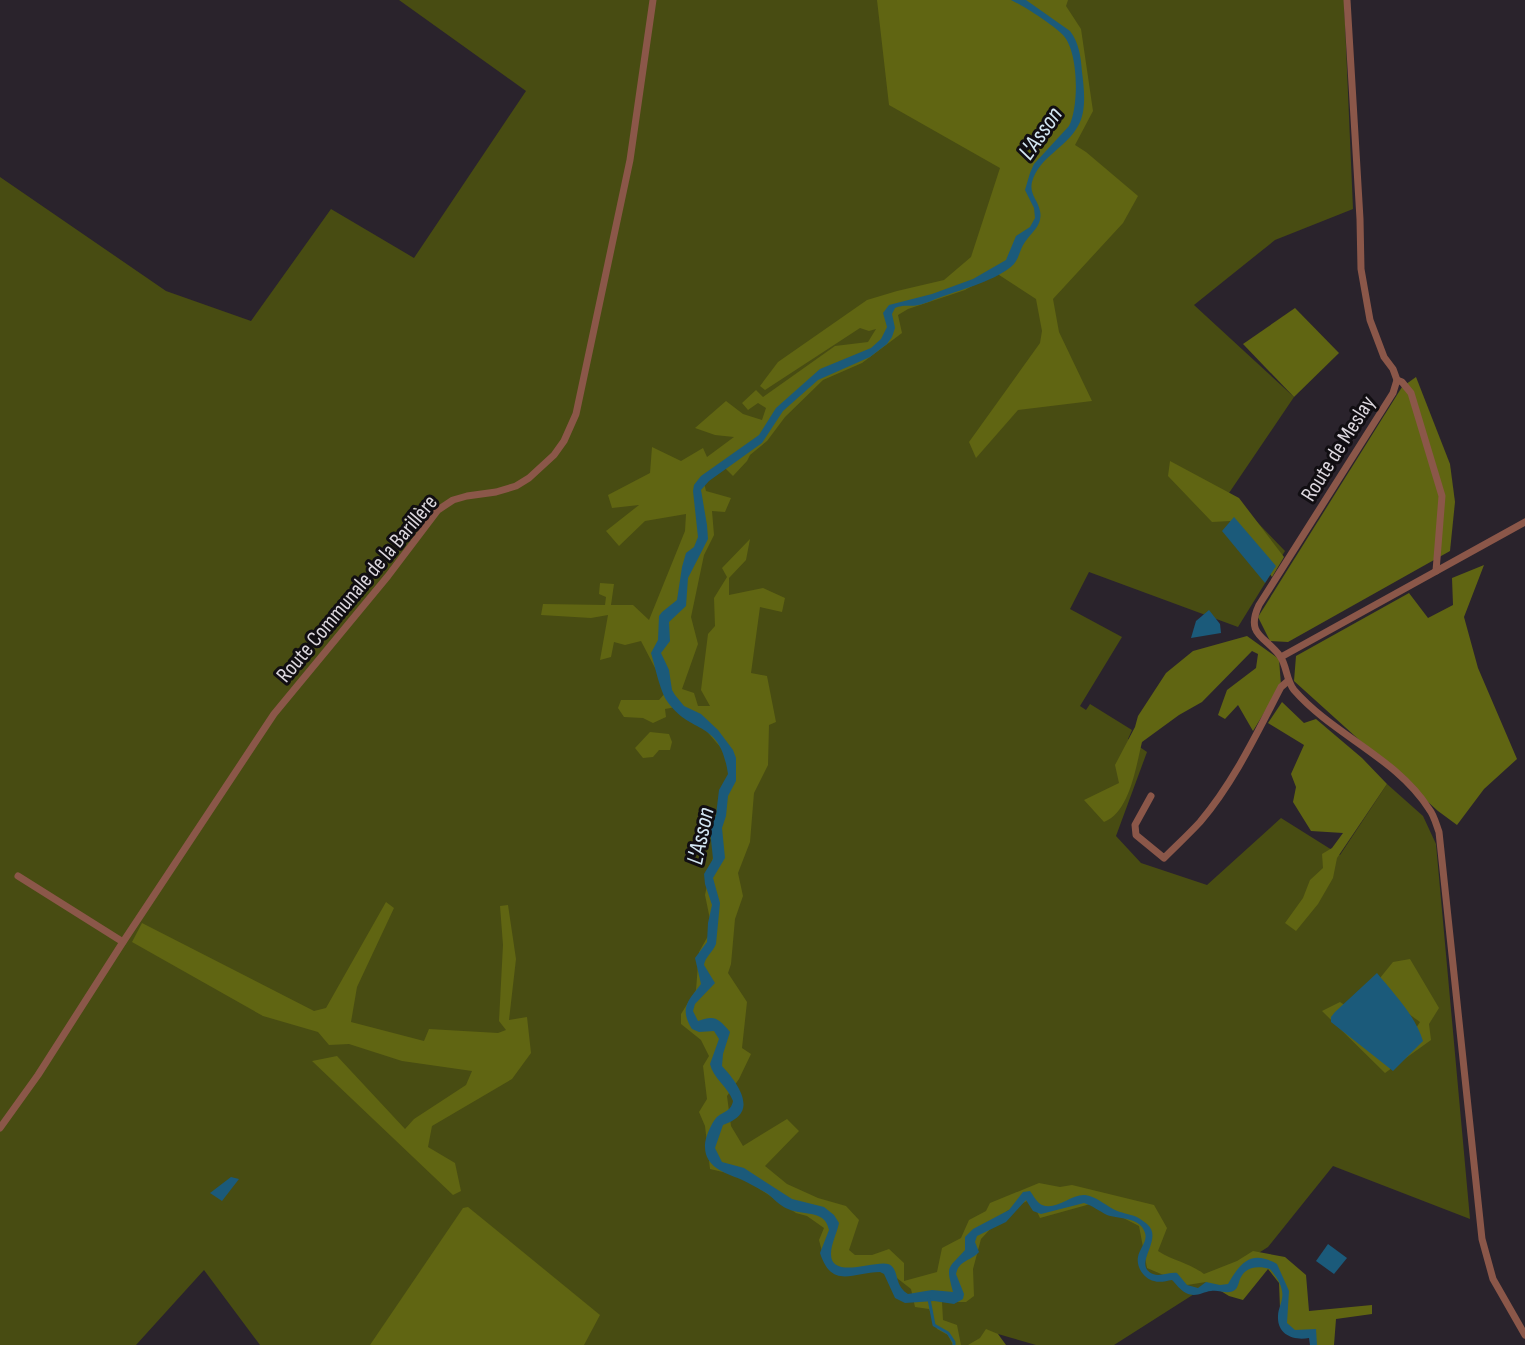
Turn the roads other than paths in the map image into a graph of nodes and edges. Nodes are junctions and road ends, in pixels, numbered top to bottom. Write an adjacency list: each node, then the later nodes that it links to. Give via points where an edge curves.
1 (653, 0): 10 (street, Route Communale de la Barillère, via 630,160 576,414 564,441 516,486 453,500 438,510 274,714)
2 (1347, 0): 3 (street, Route de Meslay, via 1361,269 1370,320)
3 (1397, 380): 5 (street, via 1411,393 1442,496); 6 (street, Route de Meslay, via 1255,613 1259,636)
4 (1525, 522): 5 (street)
5 (1436, 571): 6 (street)
6 (1281, 657): 7 (street)
7 (1288, 681): 8 (street, via 1219,795 1164,858 1136,835 1135,825); 12 (street, via 1314,709 1412,786 1439,832 1482,1239 1493,1279)
8 (1151, 796)
9 (18, 876): 10 (street)
10 (123, 942): 11 (street, Route Communale de la Barillère)
11 (0, 1128)
12 (1525, 1335)

